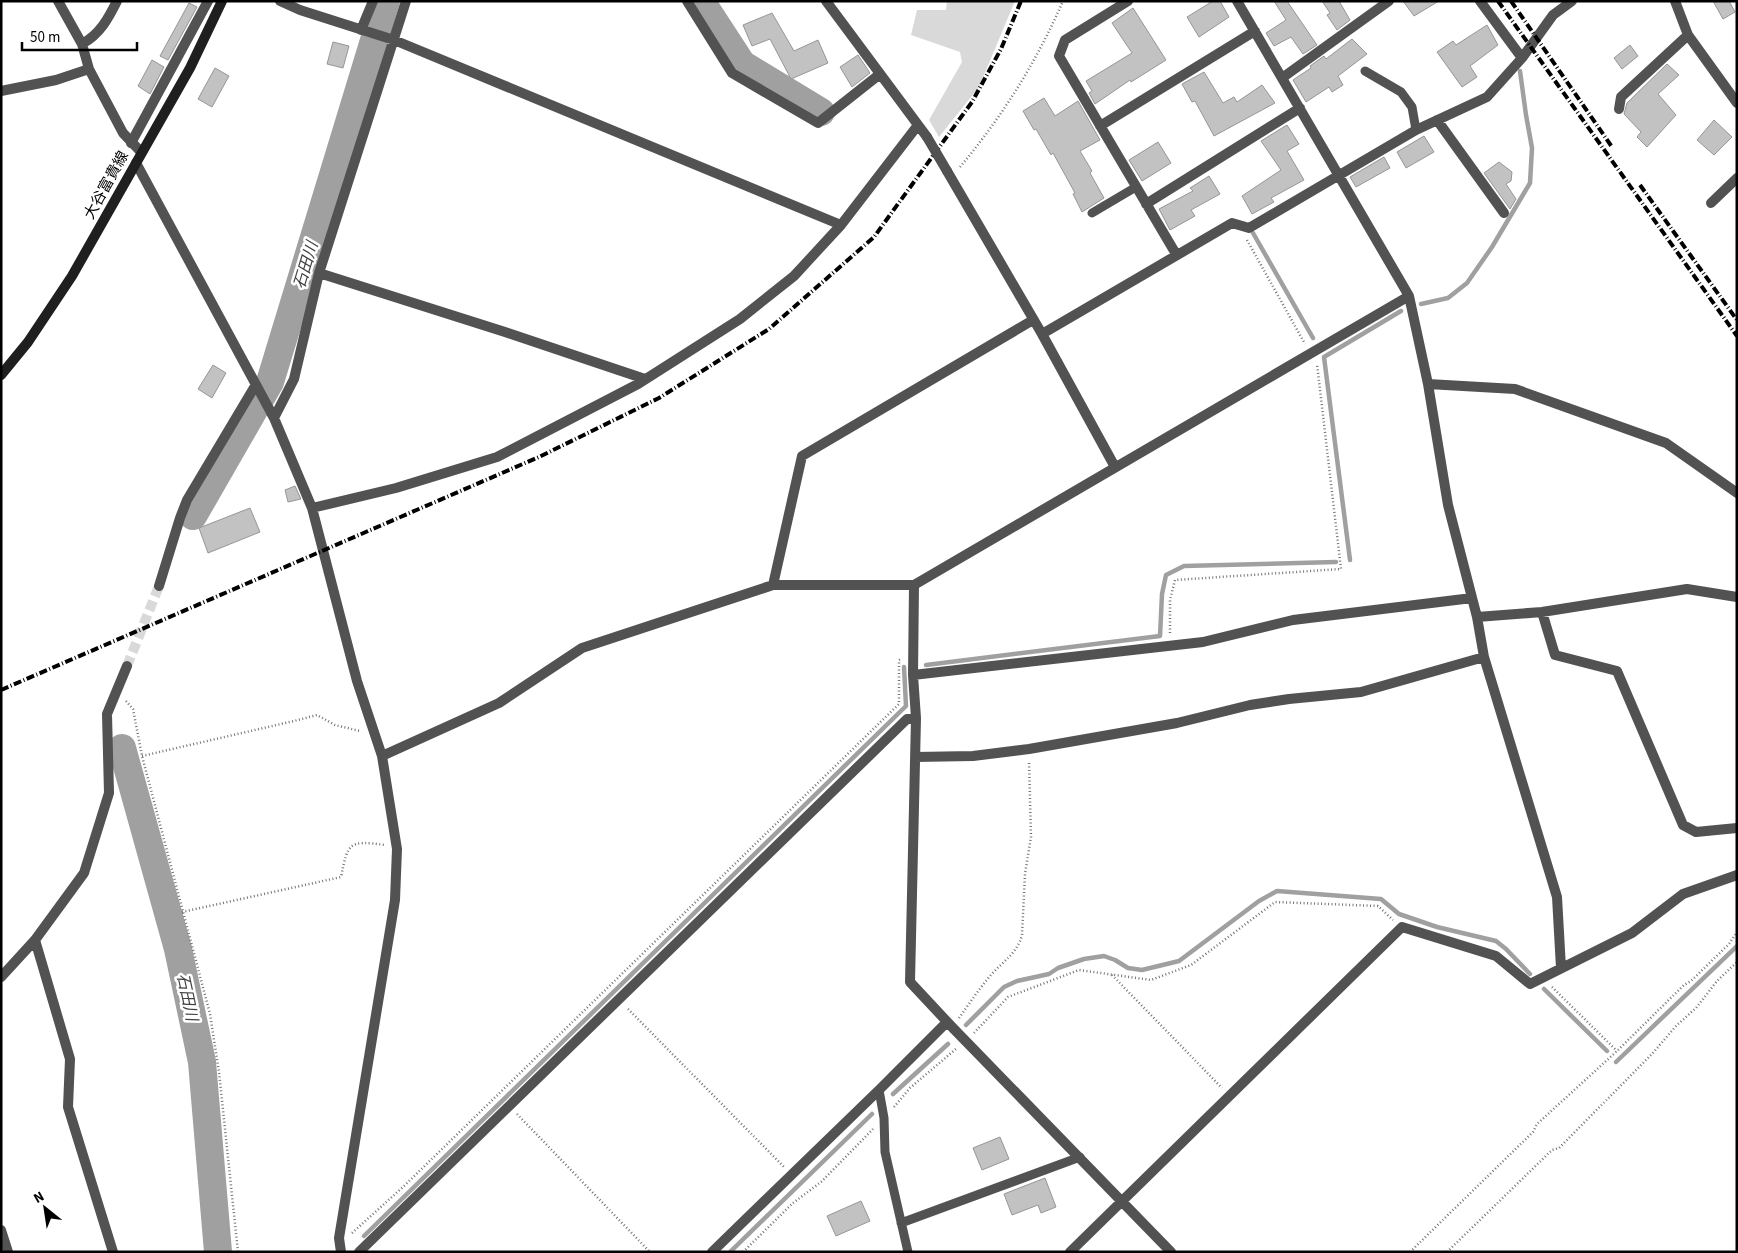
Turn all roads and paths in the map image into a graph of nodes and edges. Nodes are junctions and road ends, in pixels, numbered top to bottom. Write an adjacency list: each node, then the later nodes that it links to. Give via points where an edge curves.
1 (58, 1): 21 (street)
2 (116, 1): 21 (street, via 104,26 91,40)
3 (208, 1): 32 (street)
4 (222, 1): 36 (main road, 大谷富貴線, via 190,68)
5 (280, 1): 17 (street)
6 (373, 1): 17 (street)
7 (406, 1): 20 (street)
8 (687, 1): 25 (street, via 732,73 818,123)
9 (826, 1): 25 (street)
10 (1064, 1): 40 (path, via 1008,103 982,141)
11 (1128, 1): 34 (street, via 1066,40 1059,56)
12 (1236, 1): 18 (street)
13 (1389, 1): 26 (street)
14 (1480, 1): 22 (street)
15 (1572, 1): 22 (street, via 1553,15)
16 (1675, 1): 19 (street)
17 (364, 31): 20 (street)
18 (1255, 31): 26 (street); 34 (street)
19 (1688, 35): 28 (street); 30 (street, via 1621,97)
20 (394, 40): 48 (street); 51 (street)
21 (82, 44): 23 (street)
22 (1522, 58): 31 (street, via 1487,97)
23 (89, 69): 27 (street, via 56,80); 37 (street)
24 (1365, 71): 35 (lane, via 1401,92 1412,108)
25 (880, 74): 33 (street)
26 (1282, 78): 29 (street)
27 (1, 91)
28 (1737, 103)
29 (1300, 108): 41 (street); 45 (street)
30 (1620, 109)
31 (1437, 120): 35 (street); 47 (street)
32 (143, 122): 36 (street); 37 (street)
33 (918, 125): 40 (street, bridge); 48 (street)
34 (1100, 126): 43 (street)
35 (1416, 130): 41 (street)
36 (152, 134): 38 (main road, 大谷富貴線)
37 (131, 143): 38 (street)
38 (141, 152): 39 (main road, 大谷富貴線)
39 (136, 163): 56 (main road, 大谷富貴線, via 72,276 28,342); 59 (street)
40 (949, 175): 53 (street)
41 (1339, 175): 49 (street, via 1249,228); 52 (street)
42 (1737, 178): 44 (street)
43 (1136, 187): 45 (street); 46 (lane)
44 (1711, 203)
45 (1146, 204): 50 (street)
46 (1092, 213)
47 (1504, 213)
48 (841, 224): 57 (street, via 794,276 748,313)
49 (1239, 225): 50 (street, via 1232,223); 55 (path)
50 (1176, 254): 54 (street)
51 (319, 273): 57 (street); 60 (street, via 294,379)
52 (1408, 296): 55 (street); 58 (street)
53 (1033, 320): 54 (street); 64 (street, via 802,456)
54 (1042, 334): 61 (street)
55 (1310, 353): 61 (street); 71 (path, via 1318,365 1342,568 1175,580 1170,600)
56 (1, 375)
57 (645, 379): 63 (street, via 497,457 396,488)
58 (1428, 384): 62 (street, via 1515,390 1666,443); 67 (street, via 1448,506)
59 (256, 386): 60 (street); 66 (street, via 187,500)
60 (274, 418): 63 (street)
61 (1115, 467): 65 (street)
62 (1737, 493)
63 (312, 508): 78 (street)
64 (773, 585): 65 (street); 81 (street, via 582,648 499,703)
65 (914, 585): 73 (street)
66 (158, 586)
67 (1472, 598): 70 (street); 75 (street, via 1293,620 1203,642)
68 (1737, 598): 69 (street, via 1687,589)
69 (1542, 612): 70 (street); 83 (street, via 1555,655 1617,672 1683,825 1696,832)
70 (1477, 617): 72 (street)
71 (1170, 634)
72 (1484, 656): 79 (street, via 1361,692 1250,705 1177,723); 91 (street, via 1557,897)
73 (913, 658): 75 (street); 108 (path, via 899,660 899,704 404,1186 353,1232)
74 (127, 666): 76 (street)
75 (913, 675): 77 (street)
76 (117, 690): 80 (path, via 133,709); 89 (street, via 107,714 109,793 84,873)
77 (916, 718): 82 (street); 95 (street, via 907,719)
78 (374, 731): 80 (path, via 342,727 317,715); 81 (street)
79 (1029, 749): 82 (street, via 973,756); 96 (path, via 1031,837 1020,943)
80 (142, 756): 86 (path)
81 (382, 756): 84 (street)
82 (914, 757): 96 (street, via 910,982)
83 (1737, 828)
84 (396, 845): 86 (path, via 366,843 349,848 341,877); 108 (street, via 394,900)
85 (1737, 875): 91 (street, via 1683,894 1632,933)
86 (182, 912): 111 (path, via 210,1014)
87 (1402, 928): 92 (path, via 1378,906 1275,902 1192,965 1151,980); 94 (street, via 1496,956 1530,984); 100 (street)
88 (1737, 932): 98 (path, via 1729,944)
89 (36, 940): 93 (street); 110 (street, via 70,1059 68,1107)
90 (1737, 962): 121 (path, via 1566,1142 1552,1150)
91 (1561, 968): 94 (street)
92 (1111, 974): 97 (path, via 1079,970 1008,997); 100 (path)
93 (1, 977)
94 (1544, 979): 98 (path)
95 (618, 1000): 101 (street); 104 (path)
96 (949, 1024): 97 (street); 99 (street)
97 (966, 1042): 102 (path, via 910,1088); 103 (street)
98 (1617, 1051): 120 (path, via 1537,1124 1533,1132)
99 (879, 1090): 102 (lane); 104 (street)
100 (1230, 1096): 105 (street)
101 (509, 1106): 113 (street); 114 (path)
102 (884, 1118): 106 (lane, via 885,1152); 116 (path, via 821,1182)
103 (1080, 1157): 105 (street); 106 (lane)
104 (792, 1175): 115 (street)
105 (1122, 1201): 118 (street); 119 (street)
106 (901, 1223): 117 (lane)
107 (1, 1230): 109 (street)
108 (339, 1238): 112 (street)
109 (8, 1252)
110 (113, 1252)
111 (238, 1252)
112 (341, 1252)
113 (359, 1252)
114 (650, 1252)
115 (712, 1252)
116 (743, 1252)
117 (908, 1252)
118 (1070, 1252)
119 (1171, 1252)
120 (1410, 1252)
121 (1447, 1252)

